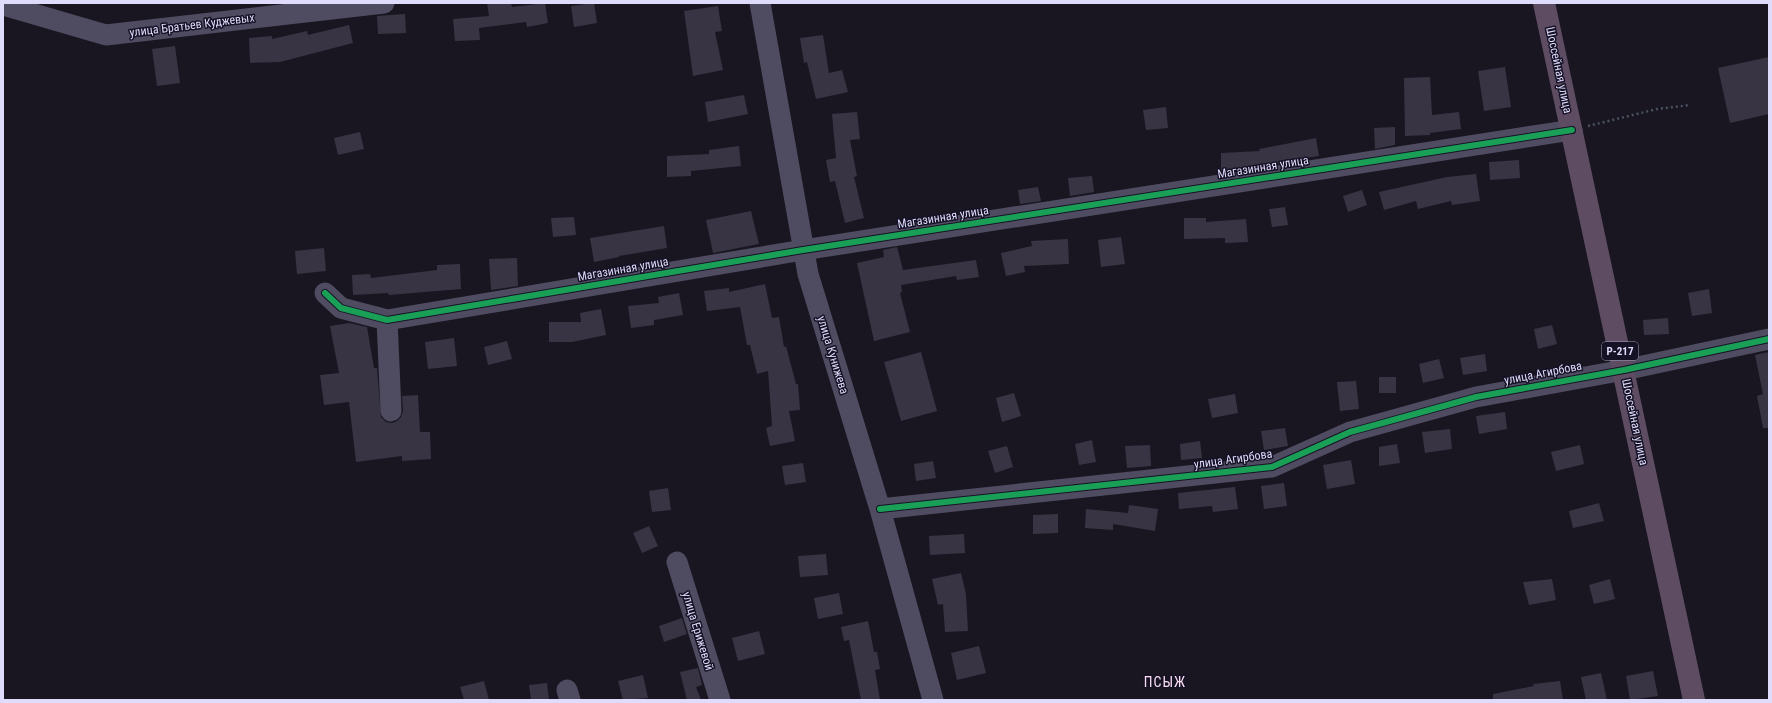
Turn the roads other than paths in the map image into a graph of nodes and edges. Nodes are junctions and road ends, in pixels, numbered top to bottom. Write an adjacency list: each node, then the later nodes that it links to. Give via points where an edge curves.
1 (384, 3): 4 (street, улица Братьев Куджевых, via 106,35)
2 (760, 3): 6 (street, улица Кунижева)
3 (1544, 3): 5 (highway, Шоссейная улица / Р-217)
4 (3, 5)
5 (1572, 130): 6 (street, Магазинная улица); 10 (highway, Шоссейная улица / Р-217)
6 (803, 250): 8 (street, Магазинная улица); 12 (street, улица Кунижева, via 808,274)
7 (325, 293): 8 (street, Магазинная улица, via 341,308)
8 (387, 320): 11 (street)
9 (1769, 339): 10 (street, улица Агирбова)
10 (1624, 370): 12 (street, улица Агирбова, via 1462,401 1350,432 1272,467); 16 (highway, Шоссейная улица / Р-217)
11 (391, 411)
12 (880, 509): 15 (street, улица Кунижева)
13 (677, 562): 14 (street, улица Ерижевой)
14 (720, 700)
15 (933, 700)
16 (1694, 700)

